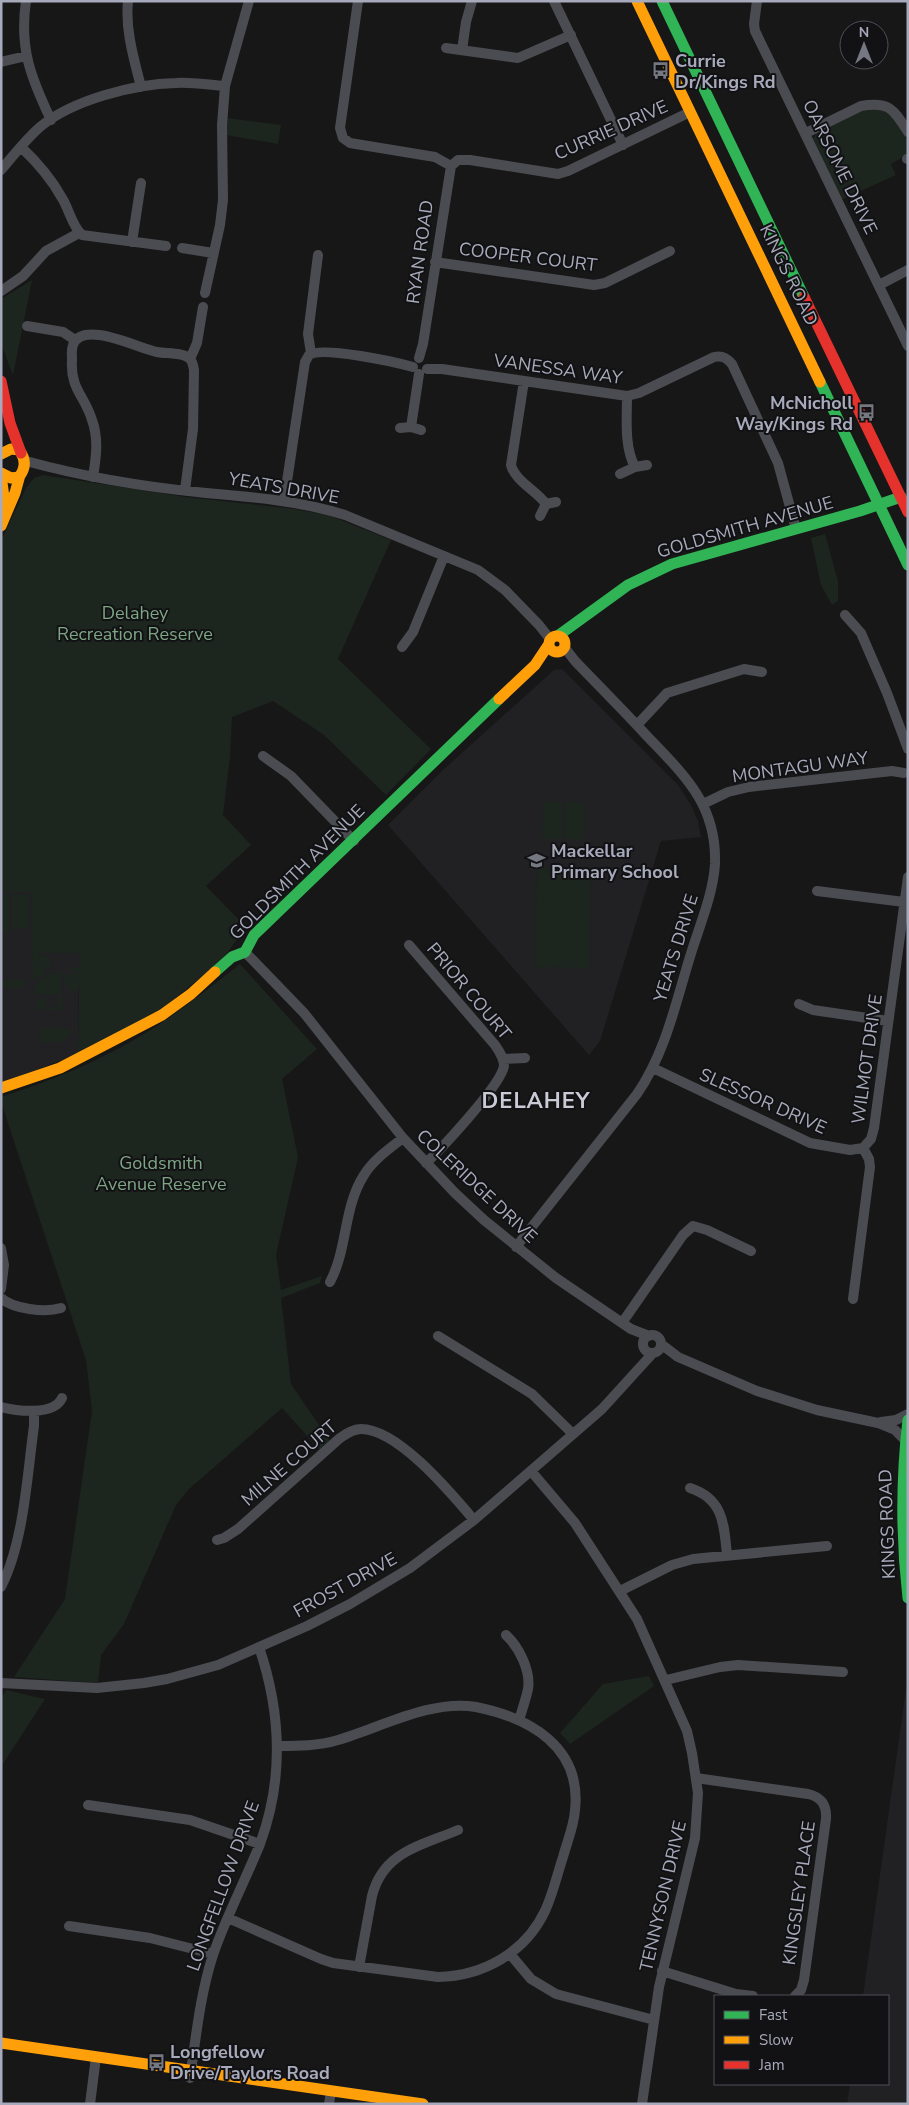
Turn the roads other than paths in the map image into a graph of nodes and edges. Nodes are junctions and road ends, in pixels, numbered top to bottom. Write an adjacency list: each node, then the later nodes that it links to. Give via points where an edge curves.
1 (26, 1): 13 (street, via 23,34)
2 (128, 1): 16 (street, via 130,41)
3 (249, 1): 15 (street)
4 (358, 1): 23 (street, via 340,128 343,138 354,144 435,156)
5 (472, 1): 12 (street)
6 (554, 1): 10 (street)
7 (637, 1): 17 (main road, KINGS ROAD)
8 (662, 1): 60 (main road, KINGS ROAD)
9 (757, 1): 20 (street, OARSOME DRIVE, via 755,31)
10 (571, 36): 12 (street, via 518,58); 21 (street)
11 (446, 48): 12 (street)
12 (462, 50)
13 (26, 56): 14 (street); 18 (street)
14 (1, 62)
15 (225, 86): 16 (street, via 175,83); 31 (street, via 222,125 224,188)
16 (141, 87): 18 (street, via 90,101)
17 (690, 112): 21 (street, CURRIE DRIVE); 62 (main road, KINGS ROAD)
18 (51, 120): 22 (street)
19 (908, 132): 20 (street, via 890,107 868,105)
20 (806, 133): 35 (street, OARSOME DRIVE)
21 (623, 145): 23 (street, CURRIE DRIVE, via 558,174 470,160 458,160)
22 (21, 147): 24 (street); 26 (street, via 51,179)
23 (451, 166): 33 (street, RYAN ROAD)
24 (1, 170)
25 (141, 182): 27 (street)
26 (79, 233): 27 (street, via 86,237); 36 (street, via 46,251 23,276)
27 (132, 242): 28 (street)
28 (166, 246)
29 (182, 248): 31 (street)
30 (670, 251): 33 (street, COOPER COURT, via 594,285)
31 (213, 253): 37 (street)
32 (318, 255): 42 (street, via 308,334)
33 (435, 262): 44 (street, RYAN ROAD)
34 (908, 270): 35 (street)
35 (879, 285): 41 (street, OARSOME DRIVE)
36 (1, 291)
37 (205, 293)
38 (203, 306): 43 (street, via 198,343)
39 (28, 326): 40 (street, via 63,332)
40 (75, 340): 43 (street, via 85,335 126,340 156,352); 58 (street, via 72,376 92,420 96,441)
41 (908, 346)
42 (311, 353): 44 (street, VANESSA WAY); 61 (street, via 305,362)
43 (190, 359): 59 (street, via 194,370 193,429)
44 (421, 365): 46 (street, VANESSA WAY); 49 (street, RYAN ROAD, via 416,428)
45 (1, 381): 48 (main road)
46 (524, 381): 47 (street, VANESSA WAY); 65 (street, via 511,465 515,474 551,503)
47 (627, 396): 53 (street, via 628,444); 67 (street, VANESSA WAY, via 640,393 706,360 721,356 732,364 778,462)
48 (10, 423): 50 (main road); 51 (main road)
49 (400, 428)
50 (3, 452): 51 (main road, via 13,449)
51 (23, 457): 54 (street, YEATS DRIVE); 56 (main road)
52 (648, 465): 53 (street)
53 (635, 467): 57 (street)
54 (54, 469): 56 (street, YEATS DRIVE); 58 (street, YEATS DRIVE)
55 (1, 474): 56 (main road, via 12,478); 63 (main road)
56 (21, 474): 63 (main road)
57 (620, 474)
58 (93, 477): 59 (street, YEATS DRIVE)
59 (185, 490): 61 (street, YEATS DRIVE)
60 (904, 496): 62 (main road, GOLDSMITH AVENUE); 64 (main road, KINGS ROAD)
61 (284, 501): 68 (street, YEATS DRIVE, via 345,515)
62 (879, 506): 67 (main road, GOLDSMITH AVENUE); 69 (main road, KINGS ROAD)
63 (6, 512): 66 (main road)
64 (908, 512)
65 (540, 516)
66 (1, 526)
67 (796, 530): 71 (main road, GOLDSMITH AVENUE, via 672,564 628,584)
68 (444, 556): 71 (street, YEATS DRIVE, via 489,577); 72 (street, via 413,632)
69 (908, 565)
70 (845, 615): 75 (street, via 861,633)
71 (557, 644): 74 (street, YEATS DRIVE); 79 (main road, GOLDSMITH AVENUE)
72 (402, 647)
73 (762, 672): 74 (street, via 744,669 667,693)
74 (637, 725): 78 (street, YEATS DRIVE, via 688,778)
75 (908, 749)
76 (263, 756): 79 (street, via 291,776)
77 (906, 772): 78 (street, MONTAGU WAY, via 749,787 728,792)
78 (703, 804): 89 (street, YEATS DRIVE, via 714,840 712,880 668,1031)
79 (354, 841): 84 (main road, GOLDSMITH AVENUE, via 254,935)
80 (908, 877): 82 (street, WILMOT DRIVE)
81 (816, 891): 82 (street)
82 (904, 902): 86 (street, WILMOT DRIVE)
83 (408, 945): 88 (street, PRIOR COURT, via 495,1045)
84 (245, 952): 90 (main road, GOLDSMITH AVENUE, via 232,958 191,994 147,1023 60,1068); 91 (street, COLERIDGE DRIVE, via 323,1036)
85 (799, 1004): 86 (street, via 813,1010)
86 (888, 1021): 92 (street, WILMOT DRIVE, via 873,1134)
87 (525, 1058): 88 (street, PRIOR COURT)
88 (503, 1059): 93 (street, PRIOR COURT, via 500,1076 460,1128)
89 (653, 1068): 92 (street, SLESSOR DRIVE, via 810,1143 850,1150); 94 (street, YEATS DRIVE, via 638,1094)
90 (1, 1088)
91 (403, 1138): 93 (street, COLERIDGE DRIVE); 97 (street, via 370,1168 358,1186 350,1208 340,1260)
92 (863, 1148): 100 (street, WILMOT DRIVE, via 870,1167)
93 (426, 1163): 94 (street, COLERIDGE DRIVE)
94 (516, 1247): 102 (street, COLERIDGE DRIVE)
95 (1, 1248): 98 (street, via 4,1265)
96 (751, 1251): 102 (street, via 698,1226 688,1229)
97 (330, 1282)
98 (1, 1289)
99 (1, 1298): 101 (street, via 13,1306)
100 (853, 1299)
101 (61, 1308)
102 (626, 1326): 104 (street, COLERIDGE DRIVE)
103 (438, 1336): 111 (street, via 532,1394)
104 (651, 1346): 110 (street, COLERIDGE DRIVE, via 780,1399); 111 (street, FROST DRIVE, via 615,1396)
105 (62, 1398): 107 (street, via 53,1406)
106 (1, 1406): 107 (street)
107 (34, 1412): 119 (street, via 18,1535)
108 (908, 1414): 110 (street, COLERIDGE DRIVE, via 896,1420)
109 (908, 1420): 112 (main road, KINGS ROAD)
110 (878, 1422): 112 (street, COLERIDGE DRIVE, via 895,1430)
111 (573, 1434): 113 (street, FROST DRIVE)
112 (905, 1440): 121 (main road, KINGS ROAD, via 900,1509)
113 (531, 1471): 115 (street, FROST DRIVE); 120 (street, TENNYSON DRIVE, via 575,1522)
114 (690, 1488): 118 (street, via 705,1496 719,1511)
115 (474, 1520): 116 (street, MILNE COURT, via 424,1465 377,1432 359,1429 340,1438 229,1536); 123 (street, FROST DRIVE, via 383,1585)
116 (217, 1540)
117 (827, 1546): 118 (street)
118 (727, 1556): 120 (street, via 693,1559 672,1565)
119 (1, 1587)
120 (620, 1591): 125 (street, TENNYSON DRIVE)
121 (908, 1598)
122 (506, 1635): 127 (street, via 516,1646 528,1675 528,1689)
123 (259, 1647): 126 (street, FROST DRIVE, via 192,1673 144,1684 97,1688); 128 (street, LONGFELLOW DRIVE, via 273,1697)
124 (843, 1672): 125 (street, via 738,1665)
125 (666, 1680): 129 (street, TENNYSON DRIVE, via 687,1731)
126 (1, 1683)
127 (519, 1720): 128 (street, via 479,1708 448,1706 326,1744); 136 (street, via 539,1730 564,1756 573,1778 576,1802 545,1911 531,1933)
128 (278, 1746): 132 (street, LONGFELLOW DRIVE, via 273,1799)
129 (696, 1778): 138 (street, TENNYSON DRIVE, via 695,1838); 140 (street, KINGSLEY PLACE, via 808,1794 824,1803 826,1819 804,1980)
130 (88, 1805): 132 (street, via 190,1820)
131 (458, 1830): 137 (street, via 406,1852 385,1868 375,1885)
132 (260, 1844): 133 (street, LONGFELLOW DRIVE)
133 (228, 1918): 135 (street, LONGFELLOW DRIVE); 137 (street, via 321,1960)
134 (69, 1926): 135 (street, via 150,1938)
135 (213, 1954): 145 (street, LONGFELLOW DRIVE, via 202,2000)
136 (510, 1954): 137 (street, via 478,1971 451,1977); 141 (street, via 531,1979 556,1994)
137 (359, 1966)
138 (662, 1971): 139 (street); 141 (street, TENNYSON DRIVE)
139 (748, 1995)
140 (796, 1995)
141 (654, 2020): 150 (street, TENNYSON DRIVE)
142 (1, 2043): 144 (main road)
143 (1, 2052): 144 (main road)
144 (96, 2061): 145 (main road); 147 (street)
145 (191, 2075): 146 (main road)
146 (330, 2097): 148 (main road); 149 (main road)
147 (90, 2104)
148 (371, 2104)
149 (423, 2104)
150 (642, 2104)

